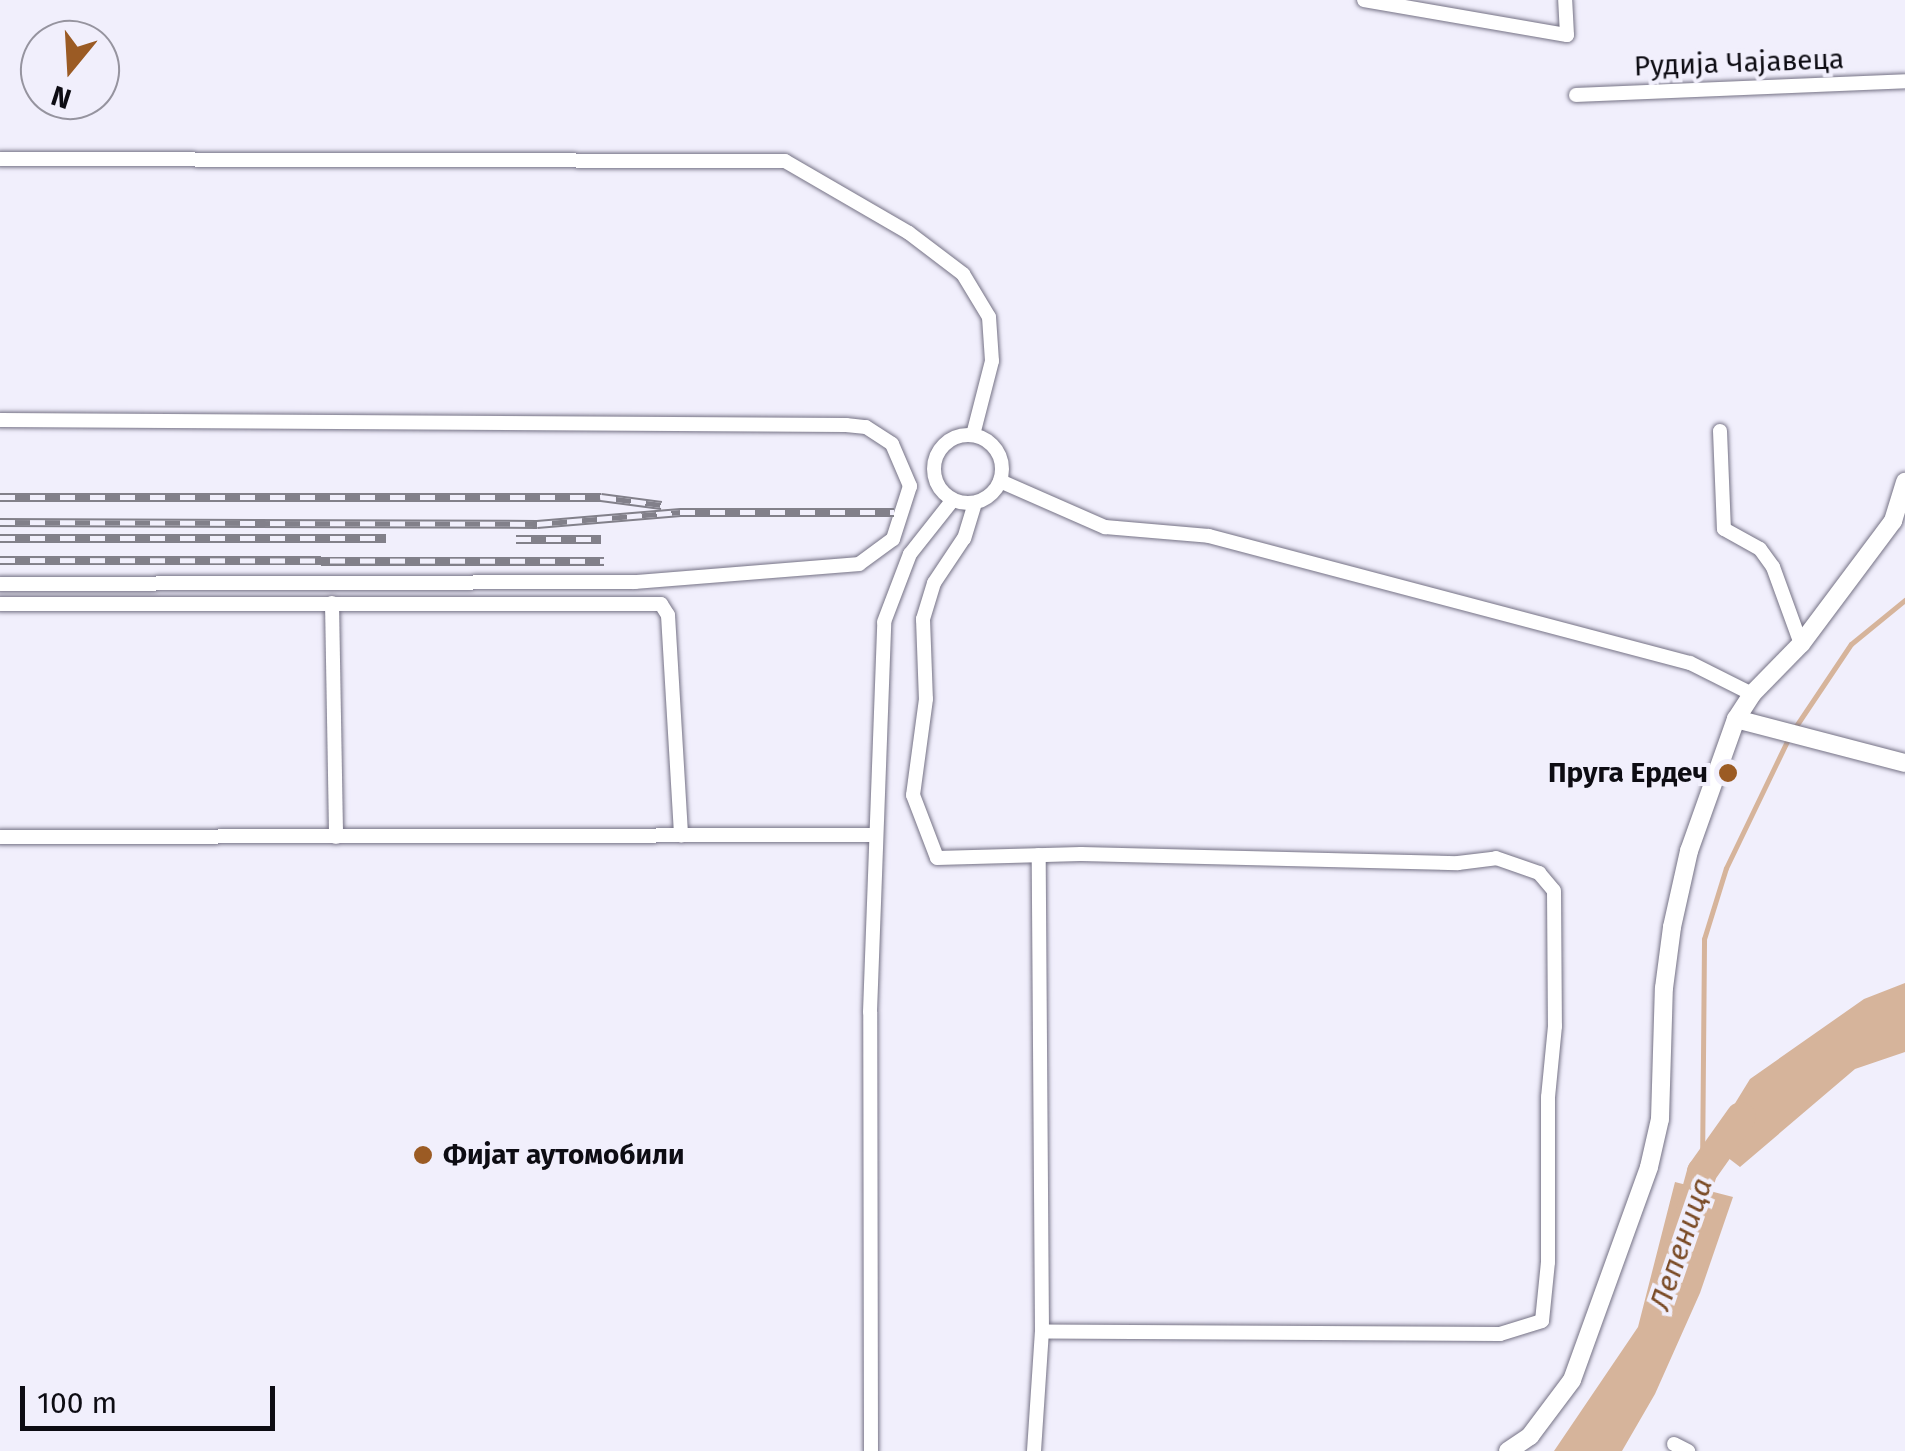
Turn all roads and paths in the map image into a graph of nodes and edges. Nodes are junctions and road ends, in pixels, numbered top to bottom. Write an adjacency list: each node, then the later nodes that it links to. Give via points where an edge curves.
1 (1364, 0): 2 (street, via 1566,35)
2 (1565, 0)
3 (1905, 81): 4 (street, Рудија Чајавеца)
4 (1576, 95)
5 (0, 159): 8 (street, via 785,161 909,233 963,274 988,317 992,360)
6 (0, 420): 13 (street, via 846,425 866,427 892,444 910,486 894,539 859,564 636,582)
7 (1720, 432): 16 (street, via 1724,529 1767,558)
8 (973, 435): 9 (street, via 1000,457); 11 (street, via 952,438 936,454 933,475)
9 (1000, 481): 12 (street); 17 (street, via 1105,527 1209,536 1690,664)
10 (1905, 482): 16 (street, via 1893,521)
11 (952, 500): 12 (street); 20 (street, via 910,554 884,622)
12 (975, 503): 24 (street, via 923,618 926,699 913,795 937,858)
13 (0, 584)
14 (332, 603): 15 (street); 21 (street, via 661,604 668,615); 22 (street)
15 (0, 604)
16 (1801, 644): 17 (street)
17 (1752, 694): 18 (street)
18 (1736, 719): 19 (street); 28 (street, via 1689,851 1672,927 1660,1120 1649,1168 1572,1380 1530,1436)
19 (1905, 764)
20 (876, 835): 21 (street); 26 (street)
21 (681, 836): 22 (street)
22 (336, 837): 23 (street)
23 (0, 838)
24 (1038, 856): 25 (street); 25 (street, via 1458,863 1496,858 1539,873 1554,890 1542,1320 1500,1334)
25 (1042, 1332): 27 (street)
26 (871, 1451)
27 (1034, 1451)
28 (1508, 1451)

